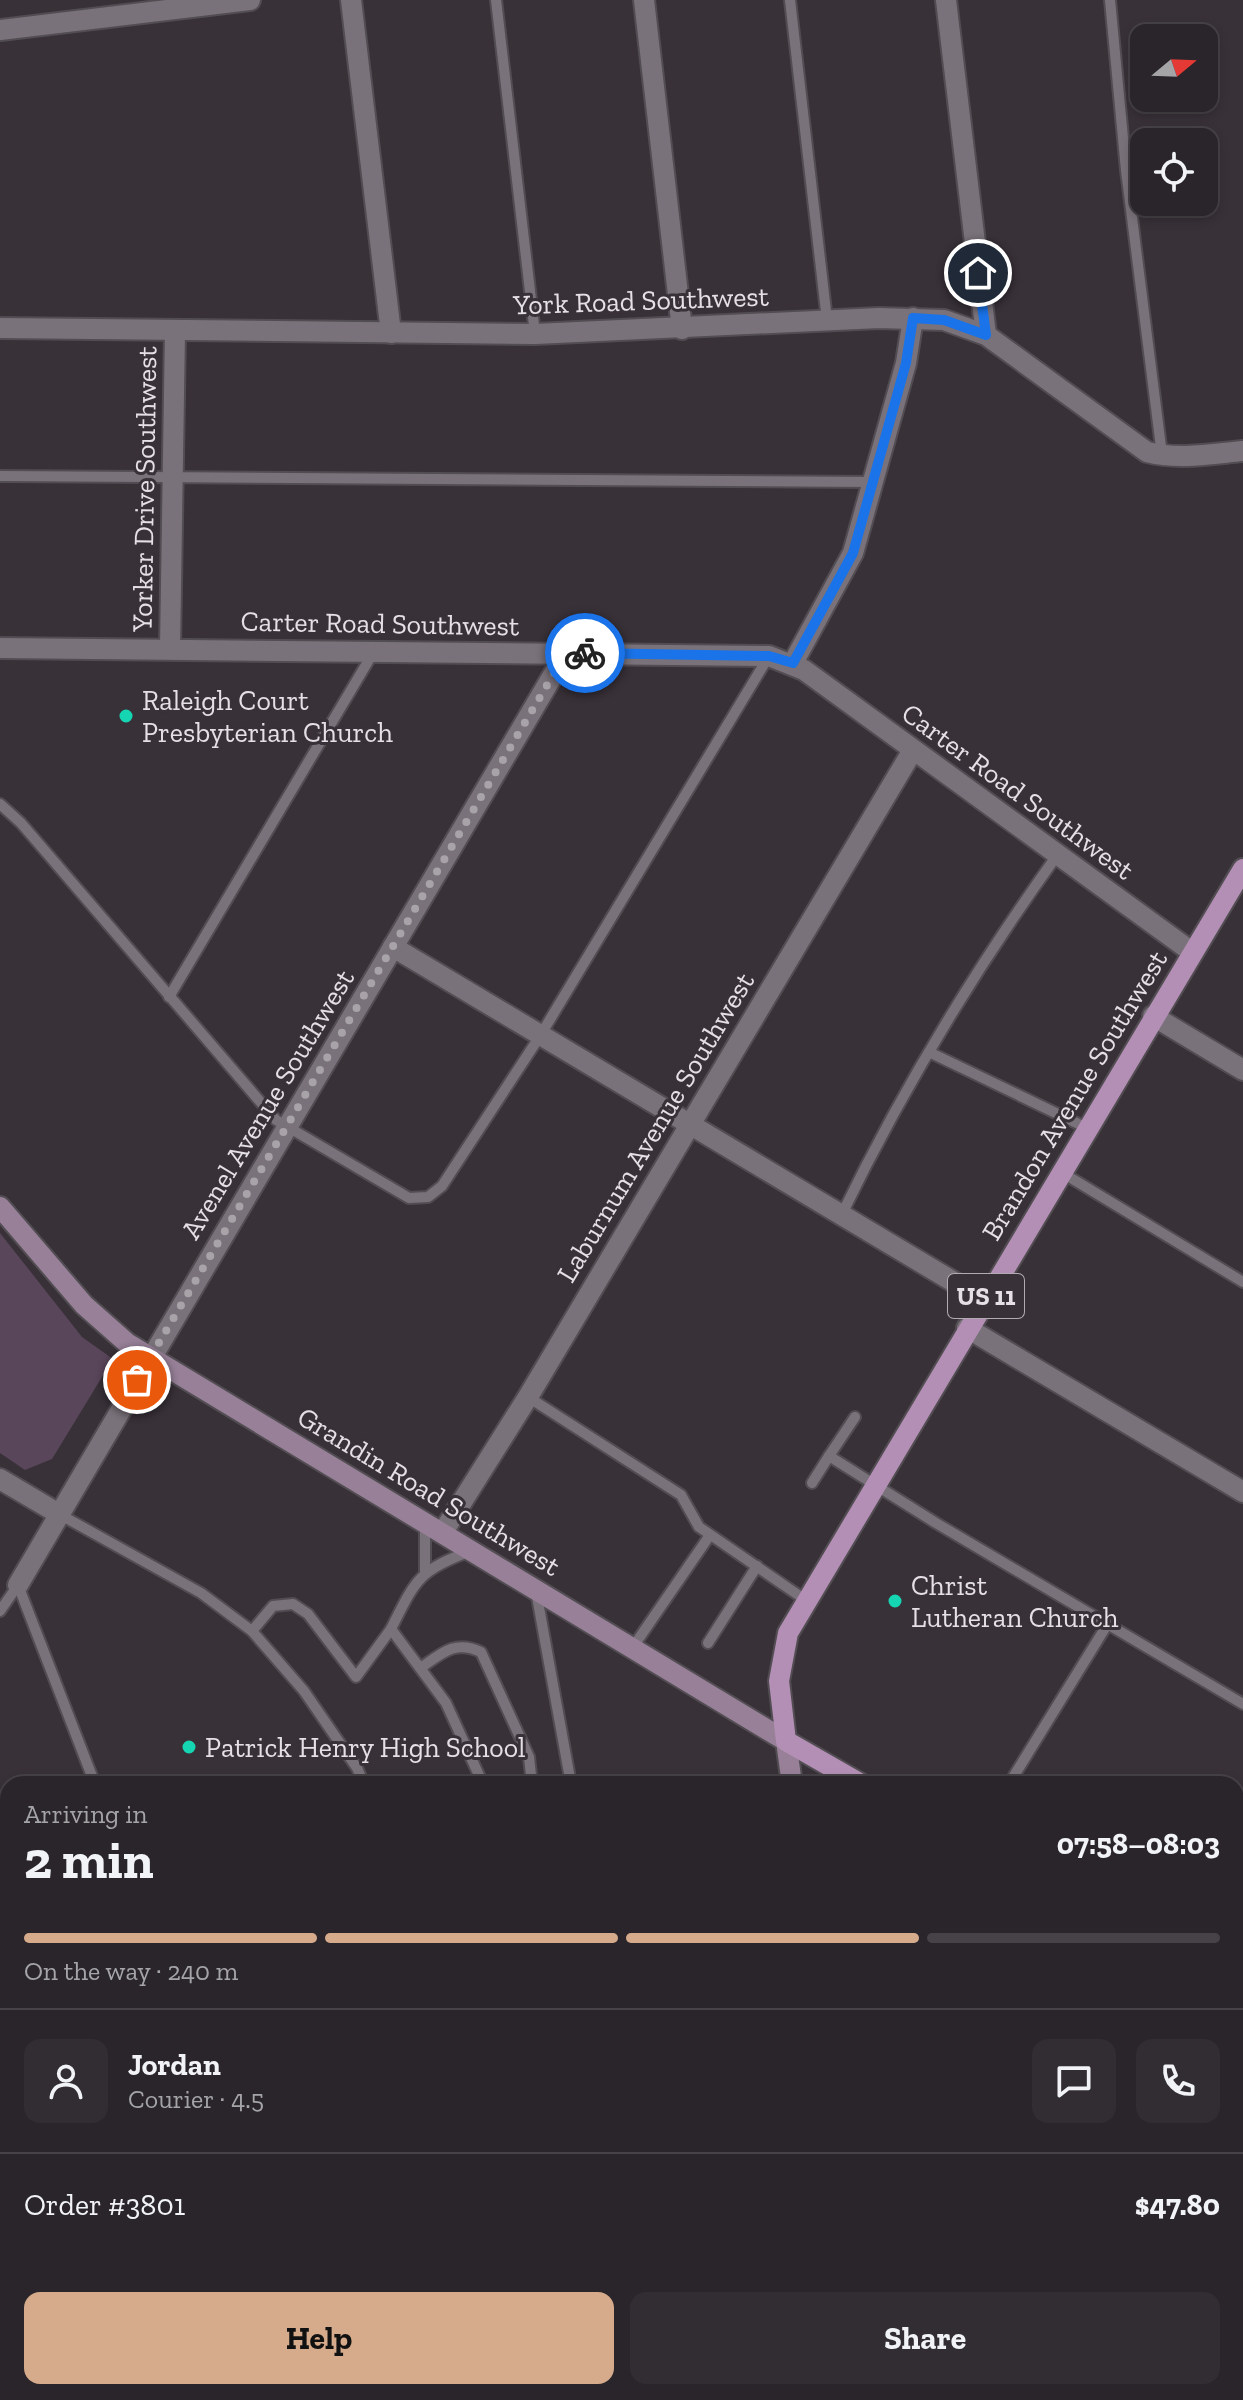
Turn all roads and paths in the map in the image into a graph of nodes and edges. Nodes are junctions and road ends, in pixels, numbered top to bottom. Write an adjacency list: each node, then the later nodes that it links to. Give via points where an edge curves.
1 (250, 0): 8 (street)
2 (351, 0): 14 (street)
3 (496, 0): 15 (lane)
4 (644, 0): 12 (street)
5 (790, 0): 10 (lane)
6 (946, 0): 16 (street)
7 (1110, 0): 18 (lane)
8 (0, 30)
9 (913, 318): 10 (street, York Road Southwest); 16 (street, York Road Southwest, via 944,320); 21 (street)
10 (827, 320): 12 (street, York Road Southwest)
11 (0, 328): 13 (street, York Road Southwest)
12 (682, 329): 15 (street, York Road Southwest)
13 (175, 330): 14 (street, York Road Southwest); 20 (street, Yorker Drive Southwest)
14 (391, 333): 15 (street, York Road Southwest)
15 (535, 334)
16 (986, 335): 18 (street, York Road Southwest, via 1147,452)
17 (1243, 451): 18 (street)
18 (1162, 456)
19 (0, 476): 20 (lane)
20 (171, 477): 21 (lane); 23 (street, Yorker Drive Southwest)
21 (874, 482): 27 (street, via 853,553)
22 (0, 648): 23 (street, Carter Road Southwest)
23 (170, 649): 24 (street, Carter Road Southwest)
24 (374, 651): 25 (street, Carter Road Southwest); 34 (lane)
25 (566, 653): 26 (street, Carter Road Southwest); 32 (street, Avenel Avenue Southwest)
26 (769, 656): 27 (street, Carter Road Southwest); 36 (lane)
27 (793, 663): 28 (street, Carter Road Southwest)
28 (913, 750): 30 (street, Carter Road Southwest); 39 (street, Laburnum Avenue Southwest)
29 (0, 804): 34 (lane)
30 (1058, 854): 33 (street, Carter Road Southwest); 37 (lane, via 1007,925)
31 (1241, 876): 33 (main road, Brandon Avenue Southwest / US 11)
32 (393, 947): 36 (street); 40 (street, Avenel Avenue Southwest)
33 (1192, 952): 35 (main road, Brandon Avenue Southwest / US 11)
34 (169, 997): 40 (lane)
35 (1153, 1016): 38 (street); 41 (main road, Brandon Avenue Southwest / US 11)
36 (540, 1036): 39 (street); 40 (lane, via 442,1186 428,1197 409,1198)
37 (931, 1053): 41 (lane); 44 (lane)
38 (1243, 1070)
39 (687, 1125): 44 (street); 49 (street, Laburnum Avenue Southwest)
40 (286, 1127): 48 (street, Avenel Avenue Southwest)
41 (1087, 1128): 42 (main road, Brandon Avenue Southwest / US 11)
42 (1061, 1172): 45 (lane); 46 (main road, Brandon Avenue Southwest / US 11)
43 (0, 1207): 48 (street, Grandin Road Southwest, via 84,1305)
44 (841, 1216): 46 (street)
45 (1243, 1282)
46 (984, 1300): 47 (main road, Brandon Avenue Southwest / US 11)
47 (967, 1328): 54 (main road, Brandon Avenue Southwest / US 11); 55 (street)
48 (150, 1357): 56 (street, Avenel Avenue Southwest); 57 (street, Grandin Road Southwest)
49 (528, 1397): 58 (street, Laburnum Avenue Southwest); 59 (lane, via 681,1495 699,1527)
50 (855, 1417): 51 (lane)
51 (829, 1456): 53 (lane); 54 (lane)
52 (0, 1479): 56 (street)
53 (812, 1483)
54 (875, 1483): 65 (main road, Brandon Avenue Southwest / US 11); 67 (lane)
55 (1243, 1492)
56 (59, 1514): 63 (street, Avenel Avenue Southwest); 69 (lane, via 201,1593)
57 (425, 1521): 58 (street, Grandin Road Southwest); 62 (lane)
58 (443, 1532): 60 (street, Grandin Road Southwest)
59 (710, 1535): 61 (lane); 71 (lane)
60 (473, 1550): 62 (lane); 64 (street, Grandin Road Southwest)
61 (757, 1566): 65 (lane); 70 (lane)
62 (425, 1571): 68 (lane)
63 (18, 1585): 66 (lane); 75 (lane)
64 (535, 1589): 71 (street, Grandin Road Southwest); 79 (lane)
65 (807, 1601): 74 (main road, Brandon Avenue Southwest / US 11, via 788,1633 781,1660)
66 (0, 1611)
67 (1107, 1625): 73 (lane); 82 (lane)
68 (391, 1629): 69 (lane, via 356,1677 308,1614 293,1604 273,1606); 72 (lane)
69 (252, 1631): 76 (lane, via 304,1691)
70 (708, 1643)
71 (633, 1647): 74 (street, Grandin Road Southwest)
72 (422, 1667): 77 (lane, via 446,1703); 78 (lane, via 465,1644 481,1652 529,1757)
73 (1243, 1704)
74 (786, 1741): 80 (street, Brandon Avenue Southwest); 81 (main road, Grandin Road Southwest)
75 (92, 1776)
76 (360, 1776)
77 (479, 1776)
78 (531, 1776)
79 (570, 1776)
80 (791, 1776)
81 (847, 1776)
82 (1014, 1776)

